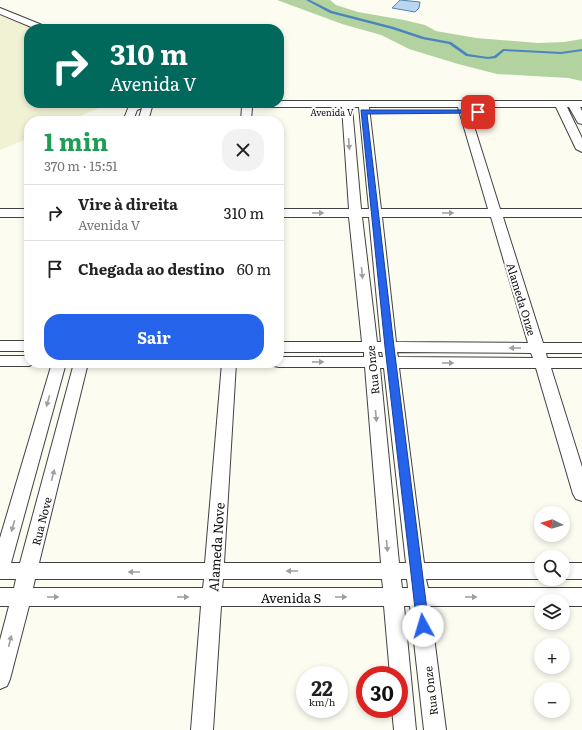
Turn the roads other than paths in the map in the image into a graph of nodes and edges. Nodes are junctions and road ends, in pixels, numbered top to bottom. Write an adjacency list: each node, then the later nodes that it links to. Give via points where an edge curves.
1 (0, 11): 2 (street)
2 (32, 24)
3 (347, 108): 4 (street, Avenida V); 9 (street, Avenida V); 16 (street, Rua Onze, one-way to 16)
4 (364, 108): 5 (street, Avenida V); 17 (street, Rua Onze)
5 (463, 108): 6 (street, Avenida V); 18 (street, Alameda Onze)
6 (562, 108): 8 (street, Avenida V); 11 (street)
7 (143, 109): 9 (street, Avenida V); 10 (street, Avenida V)
8 (579, 111)
9 (246, 112)
10 (129, 116)
11 (582, 149)
12 (0, 203): 13 (street)
13 (24, 203)
14 (284, 203): 16 (street)
15 (582, 203): 18 (street)
16 (354, 208): 17 (street); 21 (street, one-way to 16); 28 (street, Rua Onze, one-way to 28)
17 (374, 208): 18 (street); 29 (street, Rua Onze)
18 (495, 208): 22 (street); 26 (street, Alameda Onze)
19 (0, 213): 20 (street)
20 (24, 213)
21 (284, 213)
22 (582, 213)
23 (0, 346): 24 (street)
24 (24, 346)
25 (284, 348): 28 (street)
26 (536, 348): 27 (street); 29 (street, one-way to 29); 33 (street, Alameda Onze)
27 (582, 348)
28 (370, 355): 29 (street); 32 (street, one-way to 28); 41 (street, Rua Onze, one-way to 41)
29 (390, 355): 33 (street, one-way to 33); 40 (street, Rua Onze)
30 (0, 361): 31 (street)
31 (24, 361)
32 (284, 362)
33 (541, 363): 34 (street); 38 (street, Alameda Onze)
34 (582, 363)
35 (58, 368): 39 (street, one-way to 39)
36 (80, 368): 45 (street, Rua Nove, one-way to 36)
37 (229, 368): 46 (street, Alameda Nove)
38 (582, 494)
39 (0, 570): 45 (street)
40 (416, 570): 41 (street); 42 (street); 51 (street, Rua Onze)
41 (390, 571): 46 (street, one-way to 46); 50 (street, Rua Onze)
42 (534, 571)
43 (570, 571): 44 (street)
44 (582, 571)
45 (28, 572): 46 (street, one-way to 45); 48 (street, Rua Nove)
46 (215, 572): 49 (street, Alameda Nove)
47 (0, 597): 48 (street, Avenida S)
48 (21, 597): 49 (street, Avenida S, one-way to 49); 53 (street, Rua Nove, one-way to 48)
49 (213, 597): 50 (street, Avenida S, one-way to 50); 54 (street, Alameda Nove)
50 (392, 597): 51 (street, Avenida S); 55 (street, Rua Onze)
51 (420, 597): 52 (street, Avenida S, one-way to 52); 56 (street, Rua Onze)
52 (582, 597)
53 (0, 679)
54 (202, 730)
55 (405, 730)
56 (435, 730)

